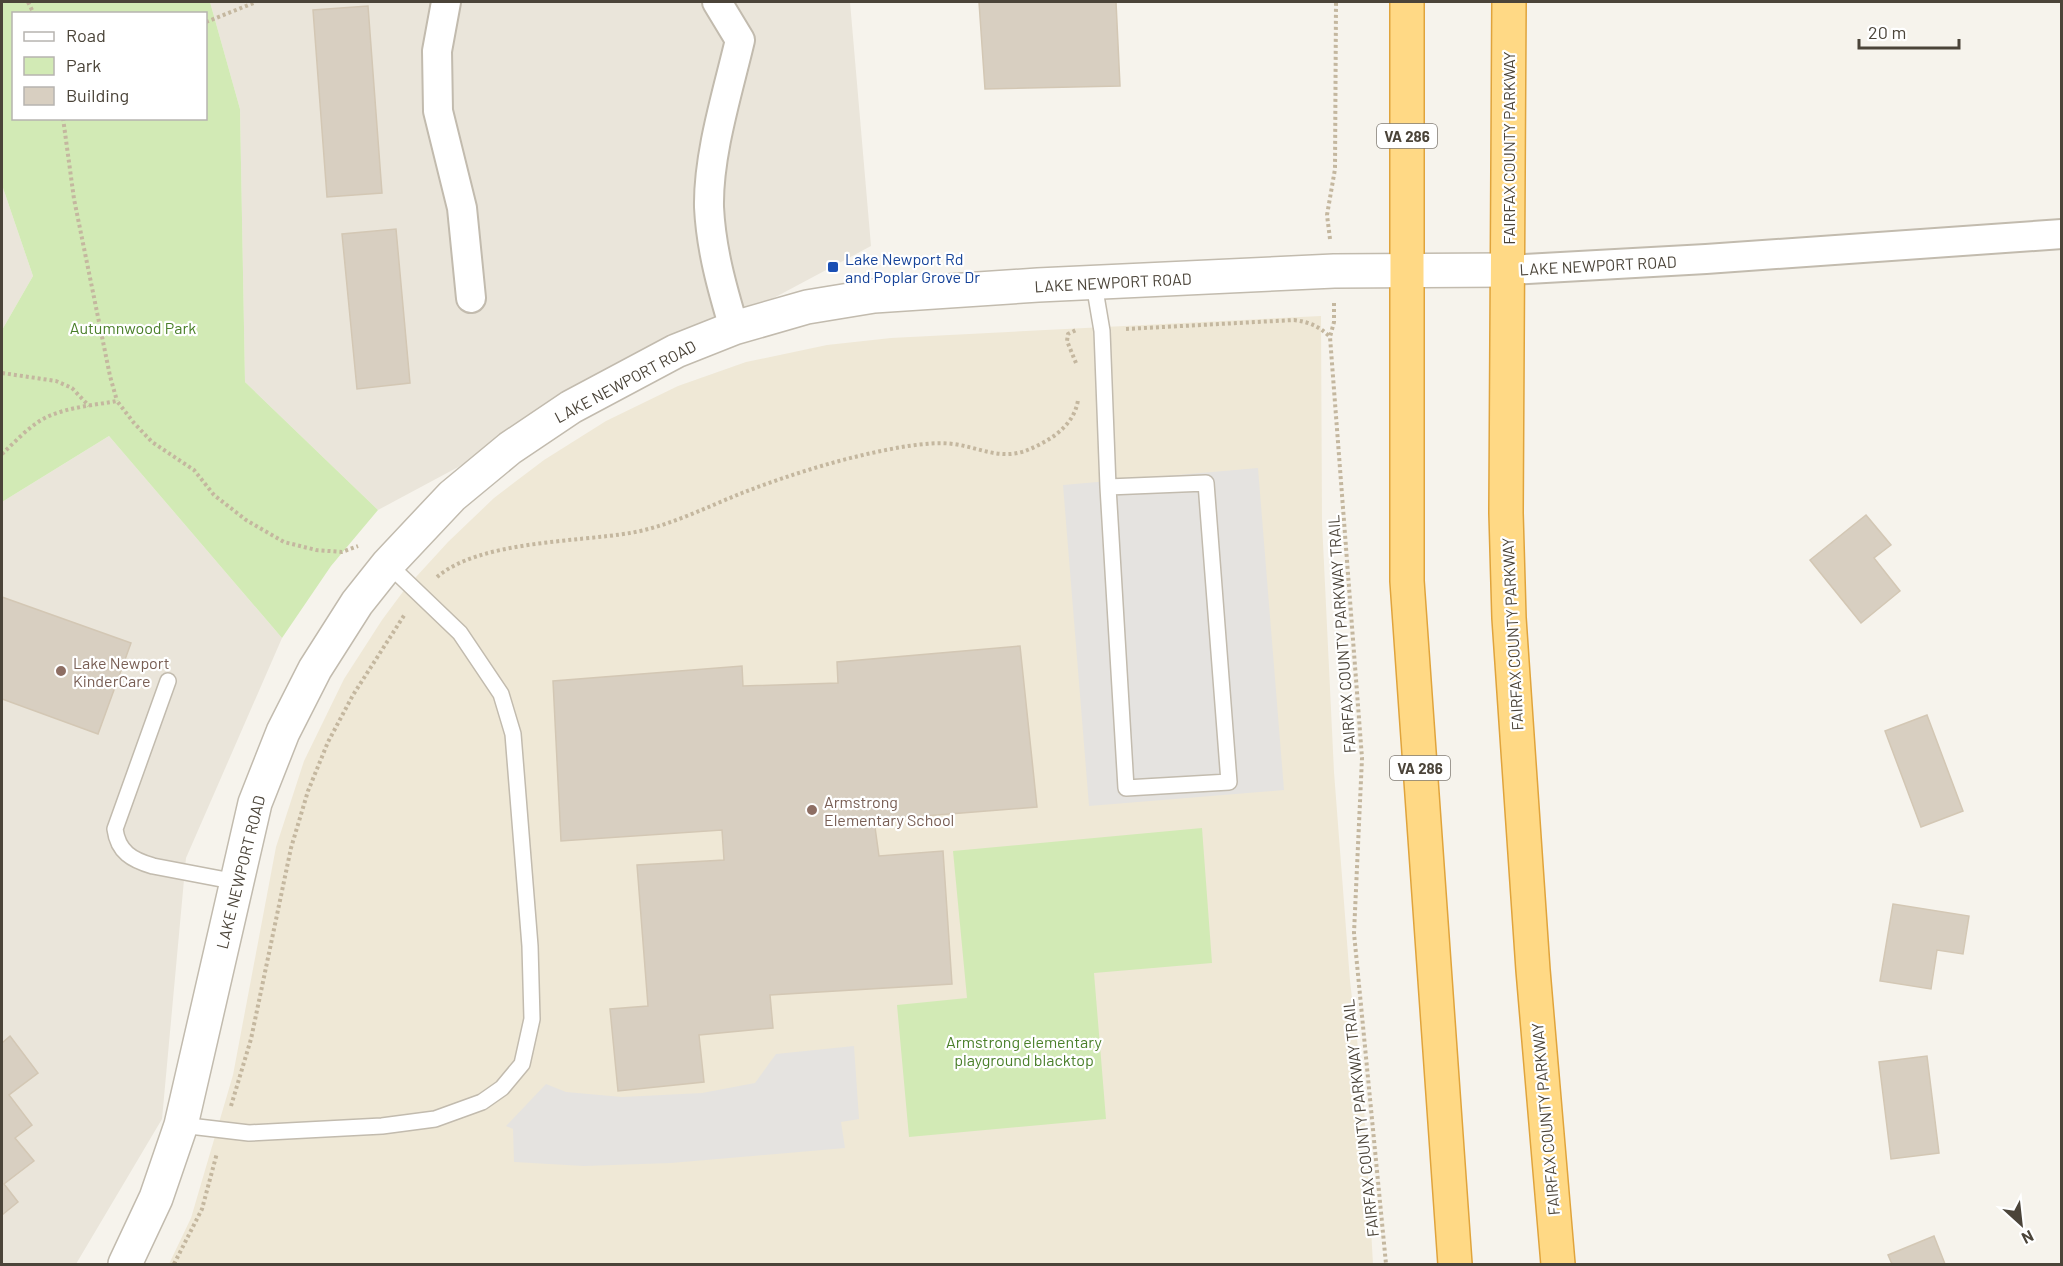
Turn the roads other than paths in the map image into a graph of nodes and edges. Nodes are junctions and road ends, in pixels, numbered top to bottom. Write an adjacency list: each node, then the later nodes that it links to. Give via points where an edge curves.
1 (446, 2): 9 (street, via 437,51 438,111 462,208)
2 (717, 2): 10 (street, via 740,40 713,160 709,206 715,262)
3 (1407, 2): 7 (highway, VA 286)
4 (1509, 2): 6 (highway, FAIRFAX COUNTY PARKWAY)
5 (2061, 234): 6 (street, LAKE NEWPORT ROAD)
6 (1508, 270): 7 (street, LAKE NEWPORT ROAD); 18 (highway, FAIRFAX COUNTY PARKWAY, via 1509,618)
7 (1406, 271): 8 (street, LAKE NEWPORT ROAD); 17 (highway, VA 286, via 1407,581)
8 (1094, 284): 10 (street, LAKE NEWPORT ROAD, via 874,296 807,307); 11 (lane, via 1102,331)
9 (471, 298)
10 (734, 328): 12 (street, LAKE NEWPORT ROAD, via 676,351 571,407 510,448 452,496 406,547)
11 (1108, 488): 11 (lane, via 1126,788 1229,782 1206,483)
12 (375, 554): 14 (street, LAKE NEWPORT ROAD, via 357,603 315,669 283,732 255,803); 15 (lane, via 460,633 501,694 513,734 532,1019 522,1064 502,1088 482,1102 435,1119 382,1126 249,1133)
13 (168, 681): 14 (lane, via 115,830 116,839 120,848 140,862)
14 (237, 882): 15 (street, LAKE NEWPORT ROAD)
15 (181, 1125): 16 (street, LAKE NEWPORT ROAD, via 156,1198)
16 (125, 1264)
17 (1455, 1264)
18 (1558, 1264)

